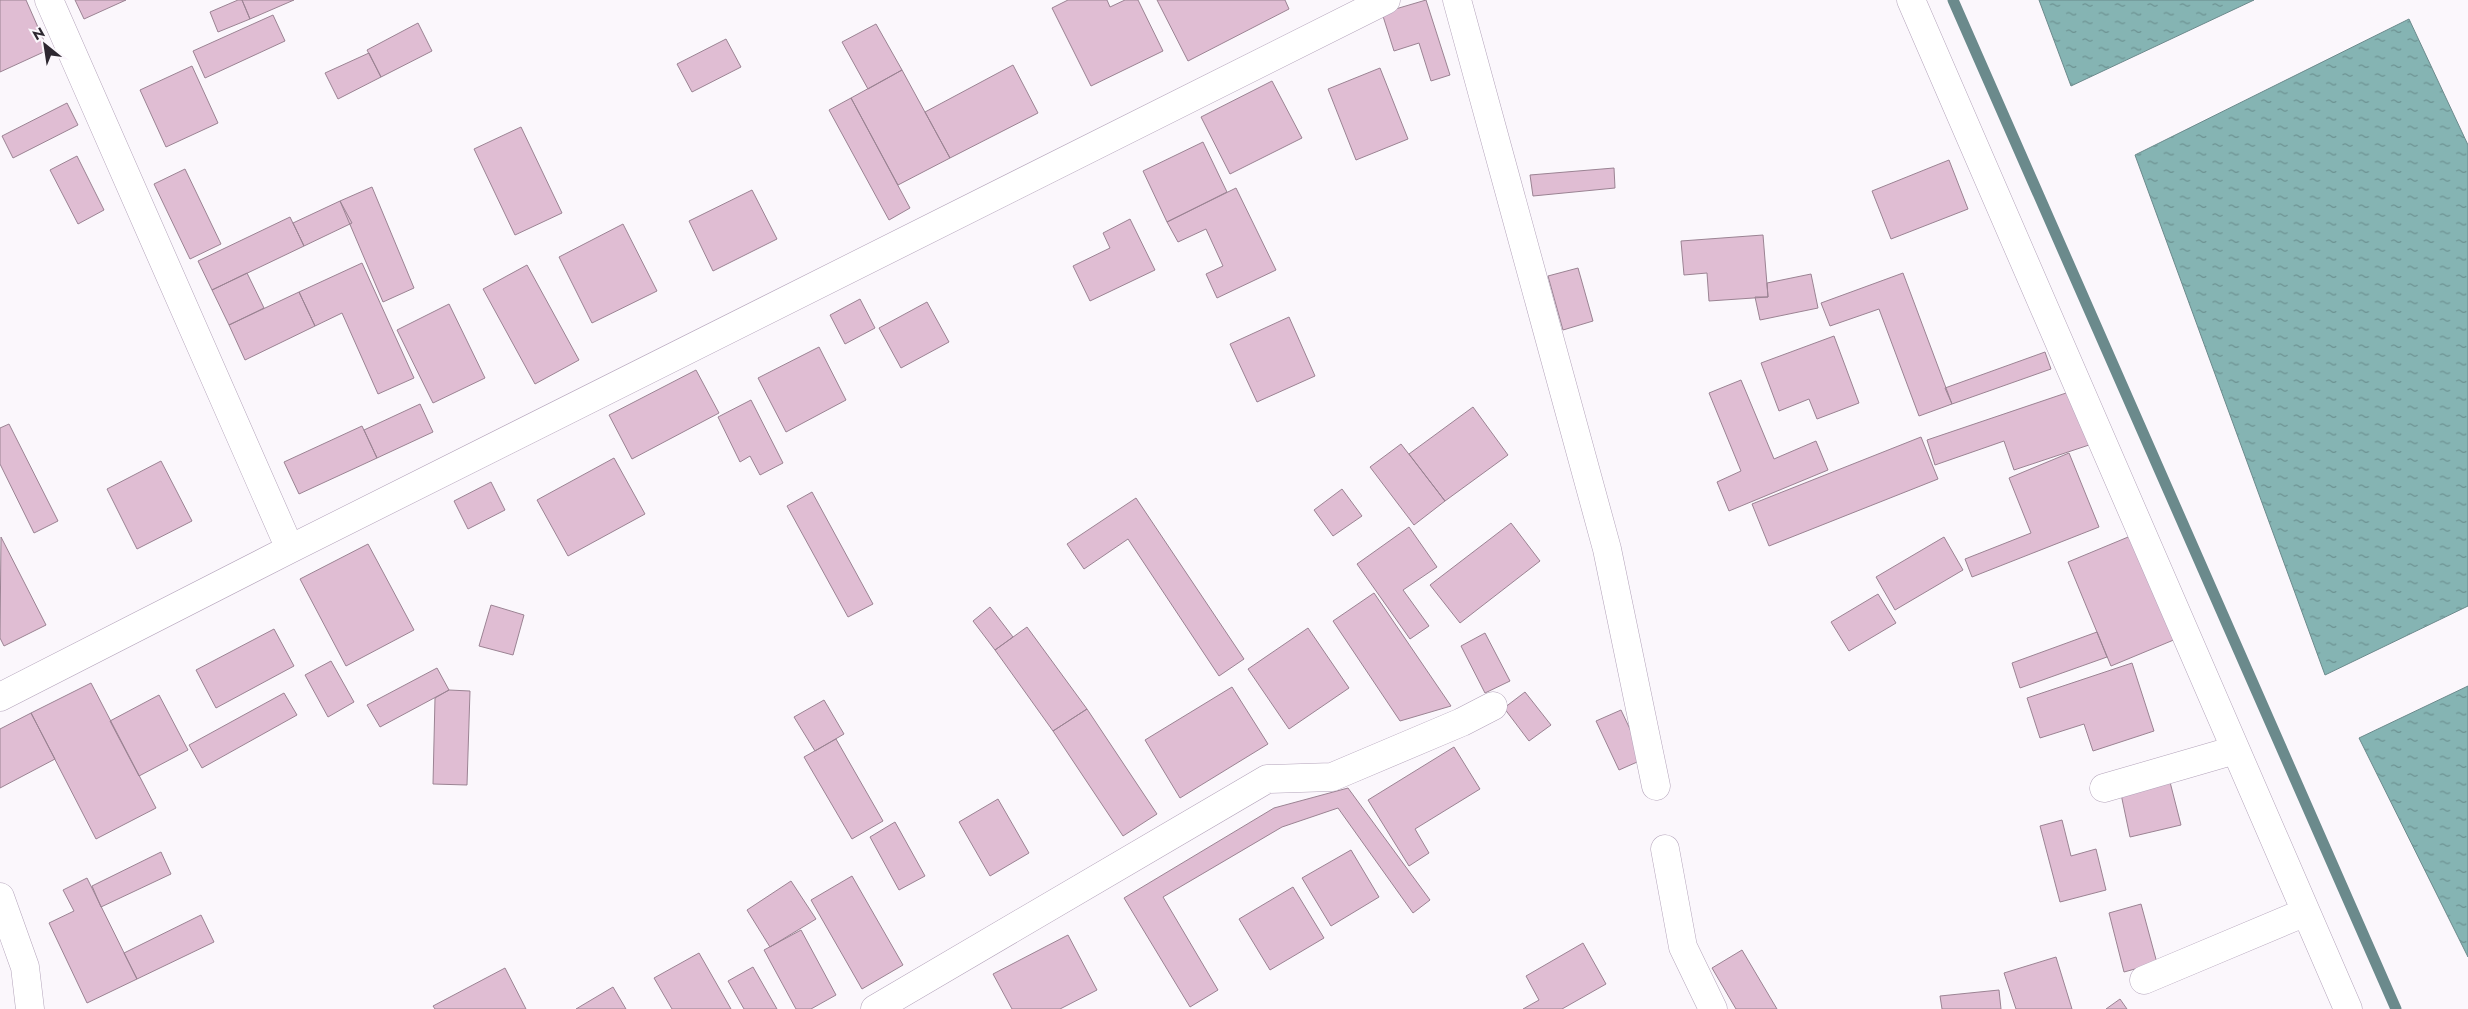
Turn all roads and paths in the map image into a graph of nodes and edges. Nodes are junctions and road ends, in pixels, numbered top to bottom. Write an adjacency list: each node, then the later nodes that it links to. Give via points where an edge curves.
1 (49, 0): 5 (street)
2 (1386, 0): 5 (street)
3 (1457, 0): 9 (street, via 1607,549)
4 (1911, 0): 8 (street)
5 (290, 549): 6 (street)
6 (0, 697)
7 (1493, 706): 16 (street, via 1332,777 1267,779)
8 (2235, 750): 10 (street); 13 (street)
9 (1656, 786)
10 (2104, 788)
11 (1665, 849): 17 (street, via 1683,947)
12 (0, 897): 15 (street, via 25,967)
13 (2306, 912): 14 (street); 18 (street)
14 (2144, 980)
15 (30, 1009)
16 (875, 1009)
17 (1713, 1009)
18 (2348, 1009)

